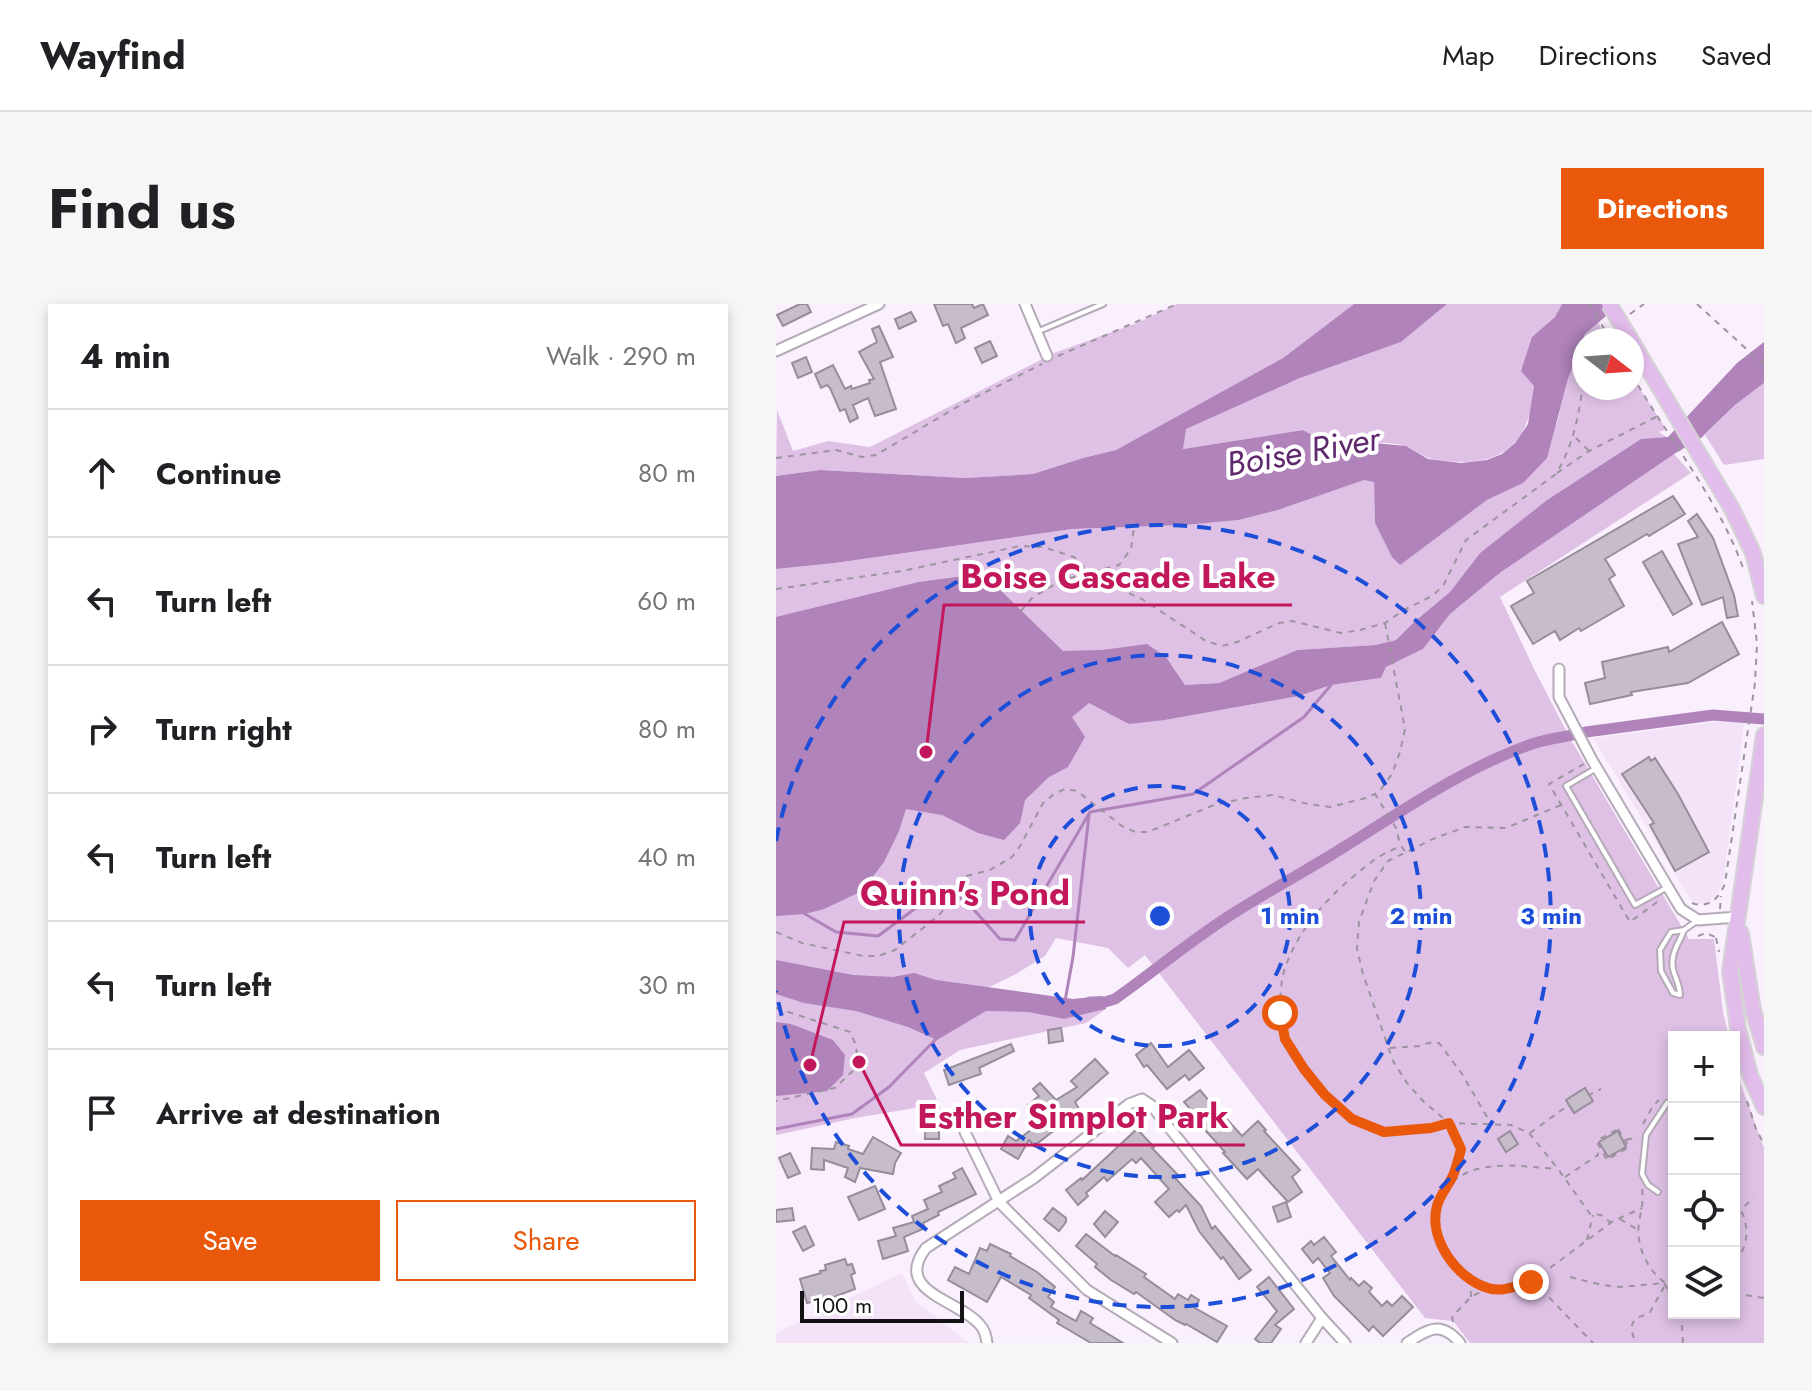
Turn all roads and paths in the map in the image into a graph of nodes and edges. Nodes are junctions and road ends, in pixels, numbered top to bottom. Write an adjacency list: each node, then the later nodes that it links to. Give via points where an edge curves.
1 (1025, 304): 10 (street)
2 (1103, 304): 10 (lane)
3 (1177, 304): 21 (path, via 1049,360 876,455 836,450)
4 (1589, 304): 8 (path, bridge)
5 (1609, 304): 9 (main road, bridge)
6 (1697, 304): 13 (path)
7 (875, 305): 11 (street)
8 (1604, 328)
9 (1623, 328)
10 (1037, 332): 12 (street)
11 (776, 351)
12 (1047, 356)
13 (1764, 365)
14 (1644, 367): 18 (main road)
15 (1644, 395): 17 (path)
16 (1580, 400): 19 (path)
17 (1657, 417): 18 (path); 20 (path)
18 (1672, 424): 23 (main road); 23 (path)
19 (1574, 437): 20 (path); 22 (path)
20 (1589, 451): 22 (path)
21 (776, 458)
22 (1556, 474): 30 (path, via 1466,540 1443,586 1432,596)
23 (1705, 480): 26 (path); 28 (main road, via 1732,509 1753,553)
24 (1134, 527): 25 (path, via 1131,549 1119,565)
25 (1087, 572): 27 (path, via 1064,553 1020,546 902,571); 29 (path, via 1050,585); 30 (path, via 1098,583 1142,599 1222,646 1292,621 1341,633)
26 (1745, 575)
27 (776, 589)
28 (1757, 594): 39 (path, via 1753,696 1725,883 1721,894 1706,905)
29 (1021, 611)
30 (1385, 623): 34 (path, via 1405,729 1392,774)
31 (1559, 669): 33 (street, via 1559,697)
32 (1764, 735): 40 (main road)
33 (1597, 767): 38 (street); 38 (lane, via 1566,786 1635,905)
34 (1375, 794): 36 (path); 43 (path, via 1330,807 1273,795 1246,798 1135,832 1077,791 1065,789 1043,803 1012,857 966,876 938,916 895,950 863,956)
35 (1561, 805): 37 (path, via 1506,828 1465,827)
36 (1401, 846): 37 (path); 55 (path, via 1370,862 1317,911 1284,971 1280,1013 1285,1039 1304,1069 1352,1119 1384,1132)
37 (1406, 852): 48 (path, via 1388,861 1374,881 1359,922 1357,949)
38 (1668, 888): 41 (street, via 1681,909)
39 (1689, 901)
40 (1738, 917): 41 (street); 47 (main road); 54 (main road, via 1732,993 1746,1060)
41 (1698, 920): 42 (lane)
42 (1684, 930): 42 (lane, via 1671,932 1660,950 1661,971 1673,993 1680,995 1673,952)
43 (776, 932)
44 (1698, 936): 45 (path)
45 (1717, 937)
46 (776, 1008): 51 (path, via 850,1032 858,1060 835,1088)
47 (1764, 1047)
48 (1388, 1049): 55 (path, via 1407,1083); 56 (path, via 1439,1043)
49 (1601, 1089): 50 (path)
50 (1589, 1095): 53 (path, via 1593,1101 1574,1113); 53 (path, via 1585,1088 1566,1100)
51 (776, 1101)
52 (1668, 1103): 65 (lane, via 1646,1135 1642,1174)
53 (1571, 1107): 58 (path)
54 (1764, 1107)
55 (1449, 1123): 56 (path); 64 (path, via 1461,1149)
56 (1490, 1123): 58 (path)
57 (965, 1132): 67 (street)
58 (1529, 1133): 62 (path)
59 (1638, 1137): 60 (path)
60 (1625, 1140): 61 (path, via 1618,1129); 61 (path, via 1629,1147 1607,1160)
61 (1598, 1144): 63 (path, via 1598,1155)
62 (1558, 1169): 63 (path); 64 (path, via 1505,1165 1473,1170)
63 (1564, 1177): 70 (path)
64 (1445, 1189): 77 (path, via 1437,1206 1440,1244)
65 (1658, 1192)
66 (1754, 1198): 69 (path)
67 (999, 1202): 85 (street, via 1142,1099); 89 (street, via 926,1248 916,1268 926,1289 981,1325); 90 (street, via 1087,1290)
68 (1643, 1208): 71 (path)
69 (1741, 1209): 75 (path, via 1746,1231)
70 (1593, 1214): 72 (path); 74 (path)
71 (1618, 1218): 72 (path); 73 (path)
72 (1611, 1223): 74 (path)
73 (1639, 1231)
74 (1587, 1240): 78 (path)
75 (1740, 1257)
76 (1570, 1277): 79 (path, via 1621,1287)
77 (1470, 1278): 80 (path); 83 (path)
78 (1531, 1282): 80 (path); 94 (path)
79 (1664, 1283): 81 (path); 87 (path, via 1649,1314 1633,1322)
80 (1488, 1288): 83 (path)
81 (1668, 1289)
82 (1740, 1295): 84 (path)
83 (1471, 1297): 88 (path, via 1452,1317)
84 (1764, 1298)
85 (1322, 1318): 91 (street); 92 (street)
86 (1681, 1319): 95 (path)
87 (1634, 1338)
88 (1458, 1340): 93 (street, via 1437,1328)
89 (987, 1343)
90 (1172, 1343)
91 (1306, 1343)
92 (1345, 1343)
93 (1407, 1343)
94 (1593, 1343)
95 (1683, 1343)

